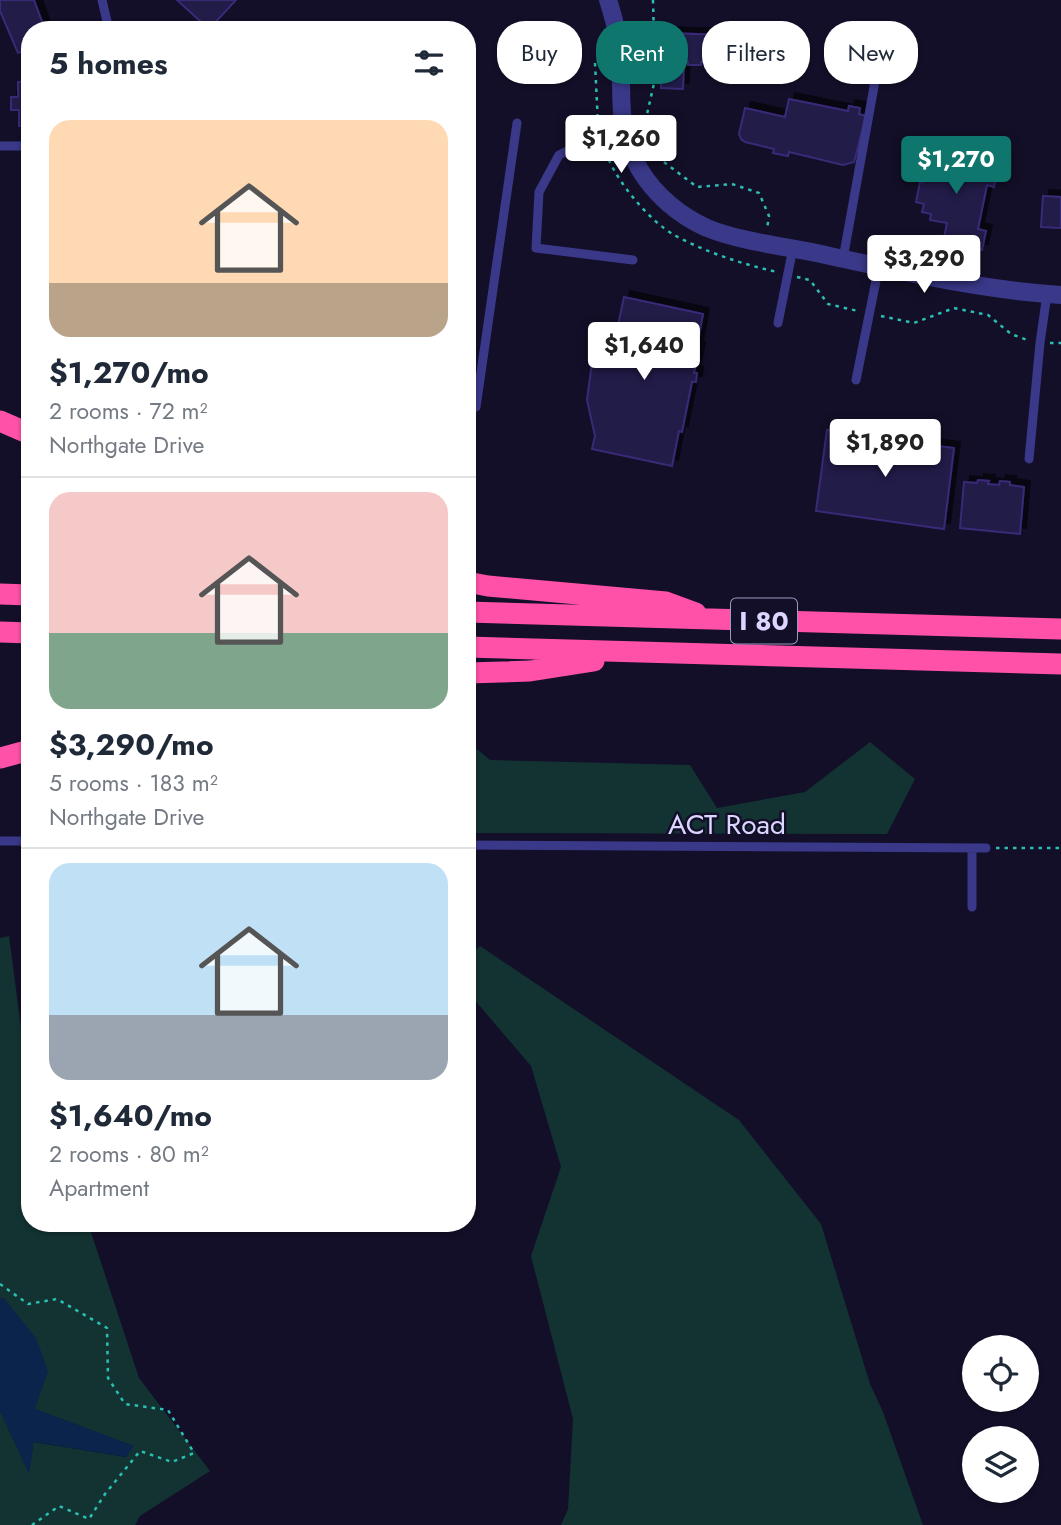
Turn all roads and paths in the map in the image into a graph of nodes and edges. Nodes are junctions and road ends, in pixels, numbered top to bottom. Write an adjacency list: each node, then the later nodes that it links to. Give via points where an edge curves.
1 (102, 0): 4 (lane)
2 (608, 0): 7 (street, via 620,48)
3 (653, 0): 10 (path, via 655,79 645,122 652,153 697,187 732,184 759,193 769,216)
4 (107, 21)
5 (874, 84): 12 (lane)
6 (517, 123): 22 (lane)
7 (623, 129): 10 (street, via 640,170 669,204 706,228); 13 (lane, via 559,155 539,192 536,248)
8 (0, 146): 9 (lane)
9 (21, 146)
10 (766, 242): 11 (street)
11 (793, 248): 12 (street); 15 (lane)
12 (843, 259): 14 (street)
13 (633, 260)
14 (879, 266): 16 (street, via 948,281); 17 (lane)
15 (788, 275): 17 (path, via 810,280 828,304); 18 (lane)
16 (1054, 295): 19 (lane)
17 (870, 314): 19 (path, via 914,323 954,307 988,315 1011,334); 21 (lane)
18 (778, 323)
19 (1040, 343): 20 (path); 25 (lane)
20 (1061, 343)
21 (856, 380)
22 (476, 407)
23 (0, 421): 24 (highway)
24 (21, 430)
25 (1029, 459)
26 (476, 584): 30 (highway, via 666,602)
27 (0, 594): 28 (highway)
28 (21, 595)
29 (476, 612): 30 (highway, I 80)
30 (715, 620): 31 (highway, I 80)
31 (1061, 629)
32 (0, 632): 33 (highway)
33 (21, 633)
34 (476, 647): 35 (highway, I 80)
35 (645, 653): 36 (highway, I 80); 37 (highway, via 530,671)
36 (1061, 664)
37 (476, 673)
38 (21, 752): 39 (highway)
39 (0, 758)
40 (0, 841): 41 (lane)
41 (21, 841)
42 (476, 845): 43 (lane, ACT Road)
43 (972, 848): 44 (lane, ACT Road); 46 (lane)
44 (986, 848): 45 (path)
45 (1061, 848)
46 (972, 907)
47 (0, 1284): 48 (path, via 28,1304 57,1299 107,1328 108,1378 125,1404 168,1410 194,1453 172,1462 140,1451 89,1519 59,1506)
48 (32, 1525)

